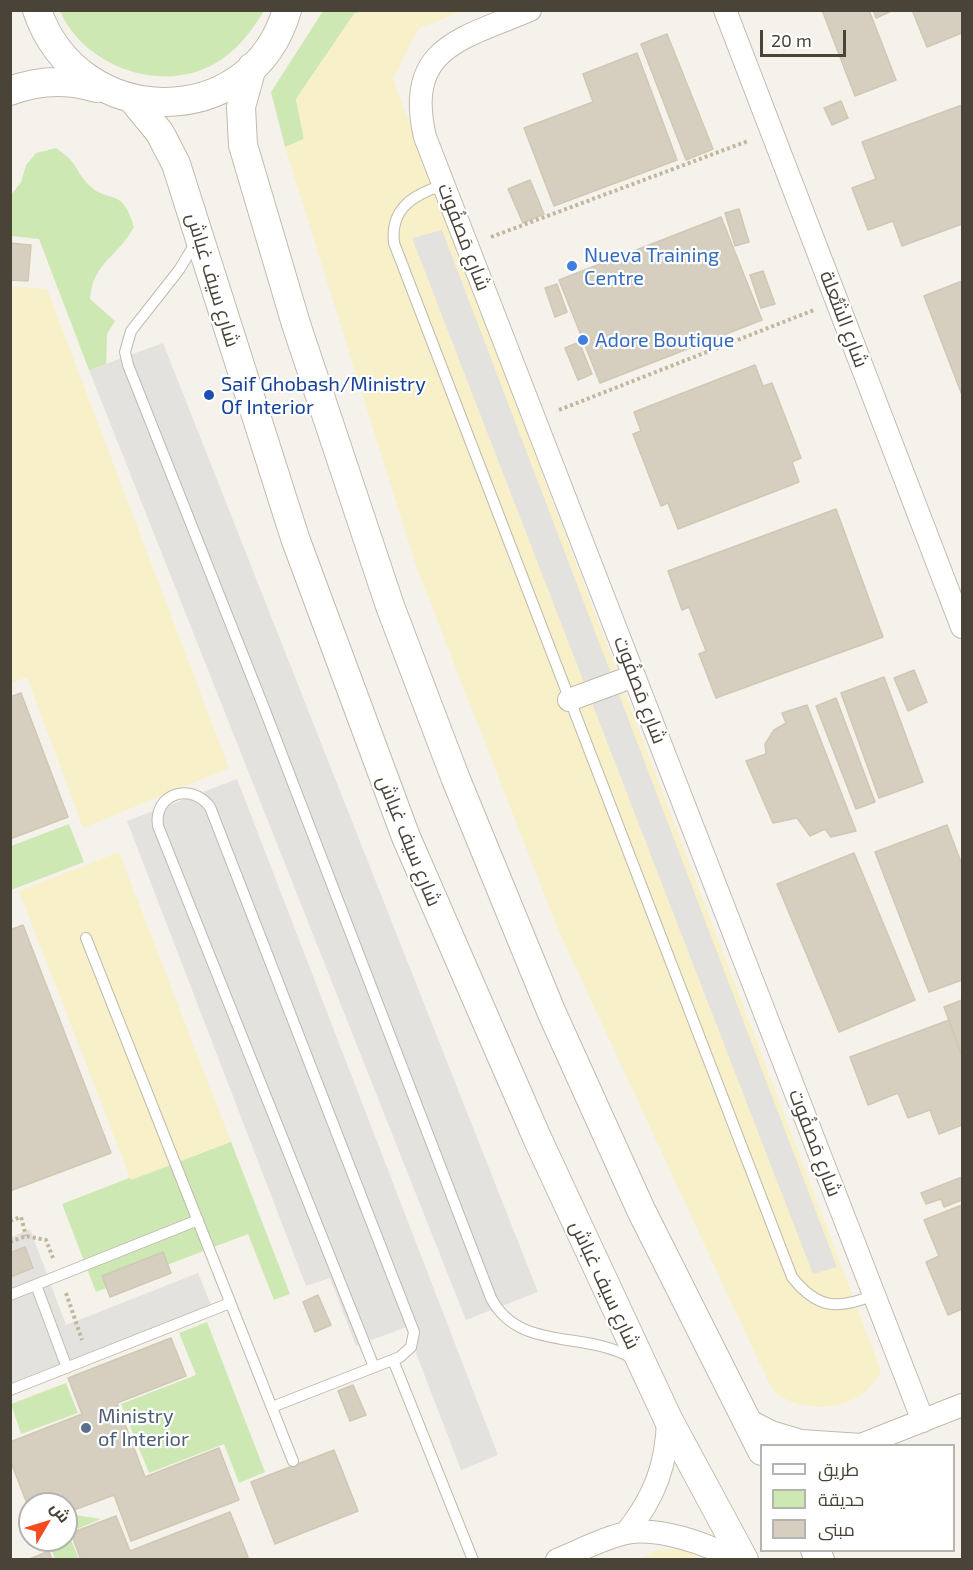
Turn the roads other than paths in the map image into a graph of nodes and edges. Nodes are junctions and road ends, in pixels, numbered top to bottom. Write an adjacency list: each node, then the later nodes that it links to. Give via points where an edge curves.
1 (37, 10): 6 (street, via 52,44 67,62)
2 (287, 10): 5 (street, via 276,36)
3 (530, 10): 9 (street, شارع مَصفُوت, via 454,43 443,50 426,72 420,116)
4 (725, 10): 11 (street, شارع الشُّعلة)
5 (252, 67): 8 (street, via 236,80 197,98 154,103); 27 (street, via 241,107 243,145 300,334 390,606 551,1011 641,1210)
6 (104, 90): 7 (street, via 62,81); 8 (street)
7 (10, 91)
8 (133, 100): 10 (street, شارع سيف غباش, via 169,148)
9 (444, 185): 12 (street, شارع مَصفُوت); 13 (lane, via 421,192 401,208 392,231 394,243)
10 (199, 237): 21 (street, شارع سيف غباش, via 295,538 406,837 499,1054); 21 (lane, via 179,270 131,331 125,352 128,366 491,1298 506,1319 527,1332 603,1345)
11 (963, 627)
12 (634, 676): 13 (street); 18 (street, شارع مَصفُوت)
13 (569, 700): 18 (lane, via 792,1277 806,1292 826,1303 850,1305)
14 (86, 938): 15 (lane)
15 (198, 1221): 16 (lane); 19 (lane)
16 (36, 1285): 17 (lane); 23 (lane)
17 (10, 1295)
18 (874, 1295): 29 (street, شارع مَصفُوت)
19 (230, 1303): 23 (lane); 26 (lane)
20 (393, 1360): 22 (lane); 22 (lane, via 411,1347 414,1332 410,1321 210,807 198,795 177,793 160,808 158,826); 35 (lane)
21 (642, 1364): 28 (street, شارع سيف غباش)
22 (374, 1367): 26 (lane)
23 (67, 1368): 24 (lane)
24 (10, 1390)
25 (963, 1405): 29 (street)
26 (272, 1407): 33 (lane)
27 (744, 1418): 30 (street, via 771,1432); 32 (street)
28 (668, 1419): 34 (street, via 667,1444 657,1484); 38 (street, شارع سيف غباش)
29 (923, 1421): 31 (street)
30 (824, 1444)
31 (864, 1444)
32 (760, 1447)
33 (293, 1461)
34 (626, 1533): 36 (street); 37 (street, via 676,1537)
35 (473, 1560)
36 (557, 1560)
37 (736, 1560)
38 (744, 1560)

